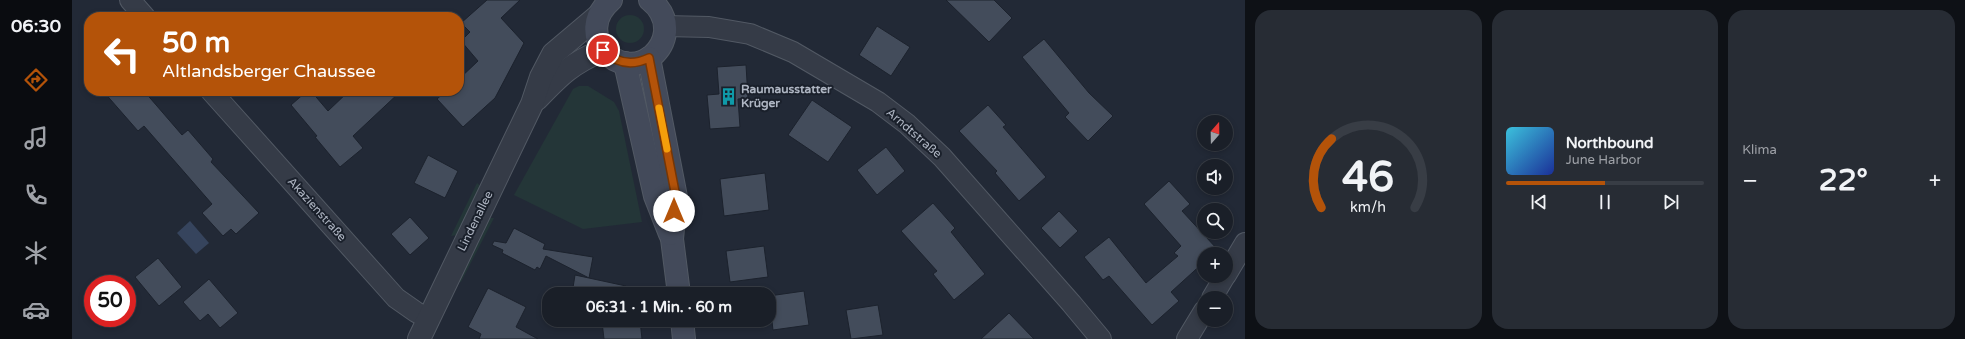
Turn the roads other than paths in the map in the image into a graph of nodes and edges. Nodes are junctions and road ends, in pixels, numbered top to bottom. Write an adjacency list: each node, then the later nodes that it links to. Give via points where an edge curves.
1 (130, 0): 4 (street)
2 (650, 0): 5 (main road, via 660,12)
3 (605, 8): 6 (main road, via 596,34); 10 (street, Lindenallee, via 553,54 541,77)
4 (141, 12)
5 (665, 26): 7 (main road, via 662,44); 20 (street, Arndtstraße, via 716,28 750,34 793,52 878,102 907,124 942,157)
6 (603, 50): 8 (main road, via 617,61); 10 (street, Lindenallee, via 565,71)
7 (649, 58): 8 (main road); 11 (main road, via 676,197)
8 (625, 63): 11 (main road, via 655,196)
9 (215, 96): 15 (street, Akazienstraße, via 396,298)
10 (532, 104): 15 (street, Lindenallee)
11 (672, 239): 14 (main road)
12 (1245, 243): 13 (street)
13 (1233, 263)
14 (678, 287)
15 (429, 318): 18 (street, Lindenallee)
16 (1197, 323): 21 (street)
17 (683, 327): 19 (main road)
18 (419, 339)
19 (684, 339)
20 (1101, 339)
21 (1187, 339)

